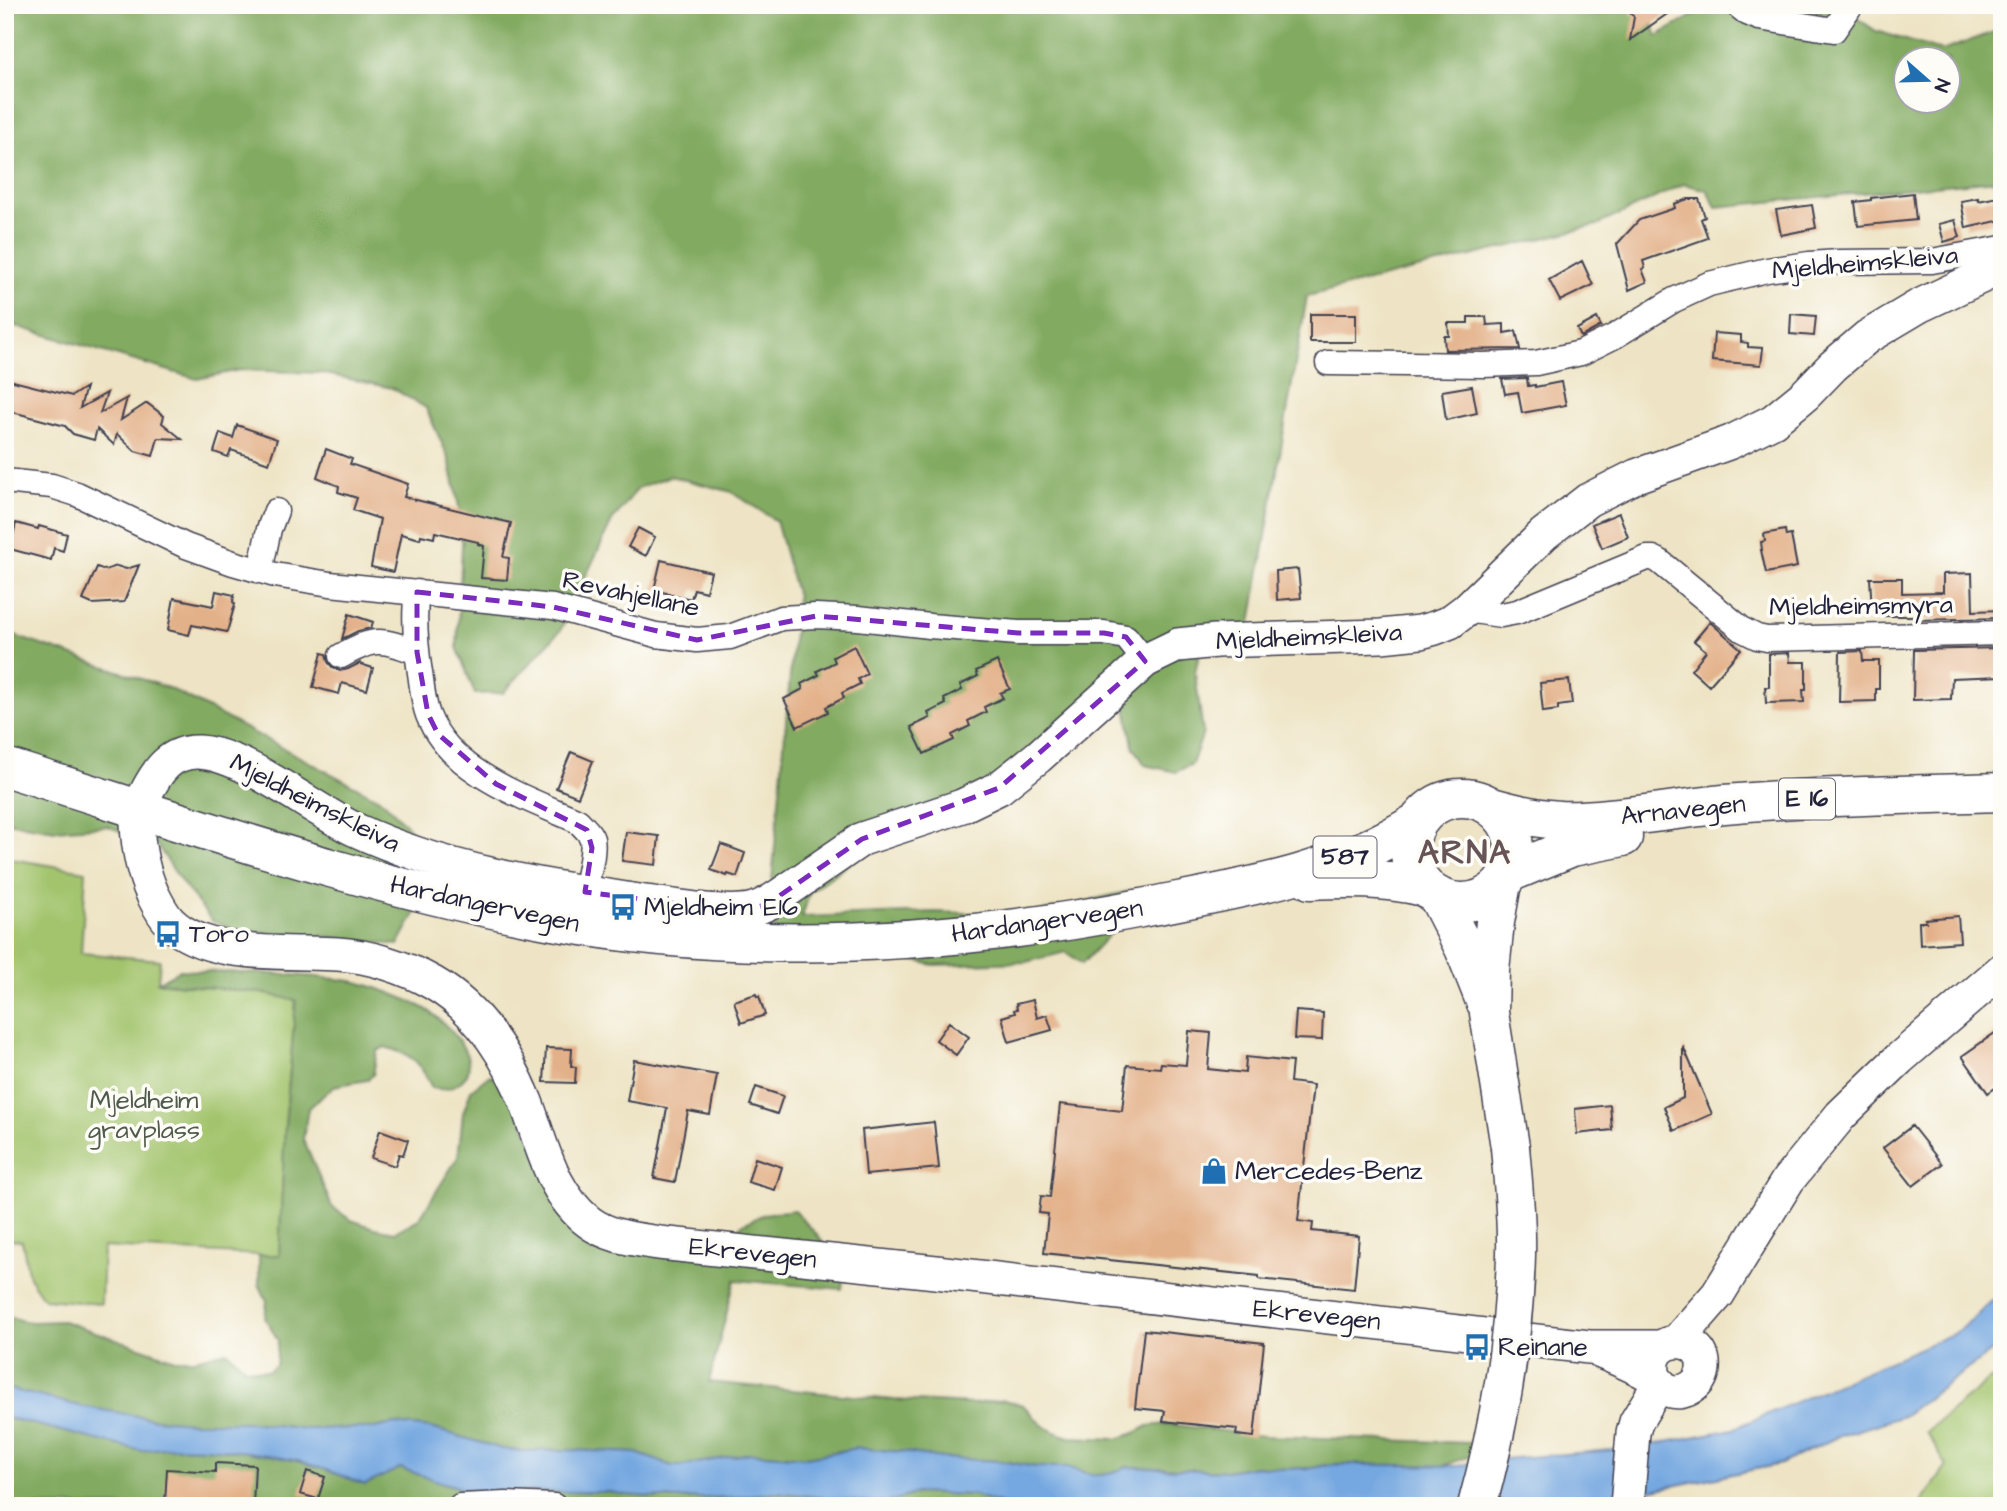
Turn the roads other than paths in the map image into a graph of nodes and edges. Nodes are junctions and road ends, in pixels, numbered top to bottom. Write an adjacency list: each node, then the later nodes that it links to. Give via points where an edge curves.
1 (1737, 5): 2 (street, via 1759,18 1834,30)
2 (1851, 5)
3 (2002, 247): 5 (street, Mjeldheimskleiva, via 1932,261 1809,264 1709,284 1581,353 1536,363)
4 (2002, 267): 10 (main road, Mjeldheimskleiva, via 1919,306 1867,337 1773,421 1588,500 1544,534)
5 (1328, 363)
6 (5, 481): 8 (street, Revahjellane, via 77,494 186,546)
7 (276, 511): 8 (street)
8 (260, 571): 9 (street, Revahjellane, via 330,584)
9 (418, 592): 12 (street); 14 (street, Revahjellane, via 553,607 656,635 697,640 730,637 781,618 816,616 1018,633 1104,633 1126,637)
10 (1466, 610): 11 (street, Mjeldheimsmyra, via 1501,615 1517,612 1653,558 1757,637); 14 (main road, Mjeldheimskleiva, via 1450,622 1420,632 1197,642 1178,645)
11 (2002, 633)
12 (417, 652): 13 (street, via 376,642); 23 (street, via 428,714 454,753 496,784 578,821 587,830 592,848)
13 (341, 656)
14 (1145, 661): 23 (main road, Mjeldheimskleiva, via 999,788 962,806 862,839 766,905 750,910 711,909)
15 (5, 767): 22 (main road, Hardangervegen / 587, via 453,901 653,935 778,944 887,941 1024,928)
16 (2002, 792): 17 (main road, Arnavegen / E 16, via 1760,802 1580,821)
17 (1492, 807): 20 (main road, E 16, via 1477,799 1443,800); 21 (main road, via 1512,834 1514,851)
18 (141, 809): 23 (main road, Mjeldheimskleiva, via 165,763 182,754 209,753 251,770 358,831 417,853 448,864); 27 (main road, Ekrevegen, via 140,861 153,895 170,922 191,936 245,951 367,958 430,982 468,1010 493,1039 516,1079 545,1158 568,1202 589,1222 614,1235 1538,1340 1589,1348 1623,1360)
19 (2002, 809): 21 (main road, Arnavegen / E 16, via 1811,818 1656,832 1572,847)
20 (1417, 822): 22 (main road, Hardangervegen / 587, via 1378,844); 24 (main road, via 1409,855 1414,872)
21 (1506, 878): 24 (main road, E 16, via 1489,895 1473,901 1455,902); 26 (main road, via 1493,934)
22 (1270, 883): 24 (main road, Hardangervegen / 587, via 1359,878 1400,882)
23 (585, 892)
24 (1431, 892): 26 (main road, via 1464,948)
25 (2002, 970): 27 (main road, via 1841,1115 1788,1180)
26 (1489, 1013): 30 (main road, bridge, via 1510,1147 1516,1251 1500,1411)
27 (1671, 1362): 31 (main road, via 1636,1422)
28 (460, 1506): 29 (street)
29 (554, 1506)
30 (1477, 1506)
31 (1627, 1506)

